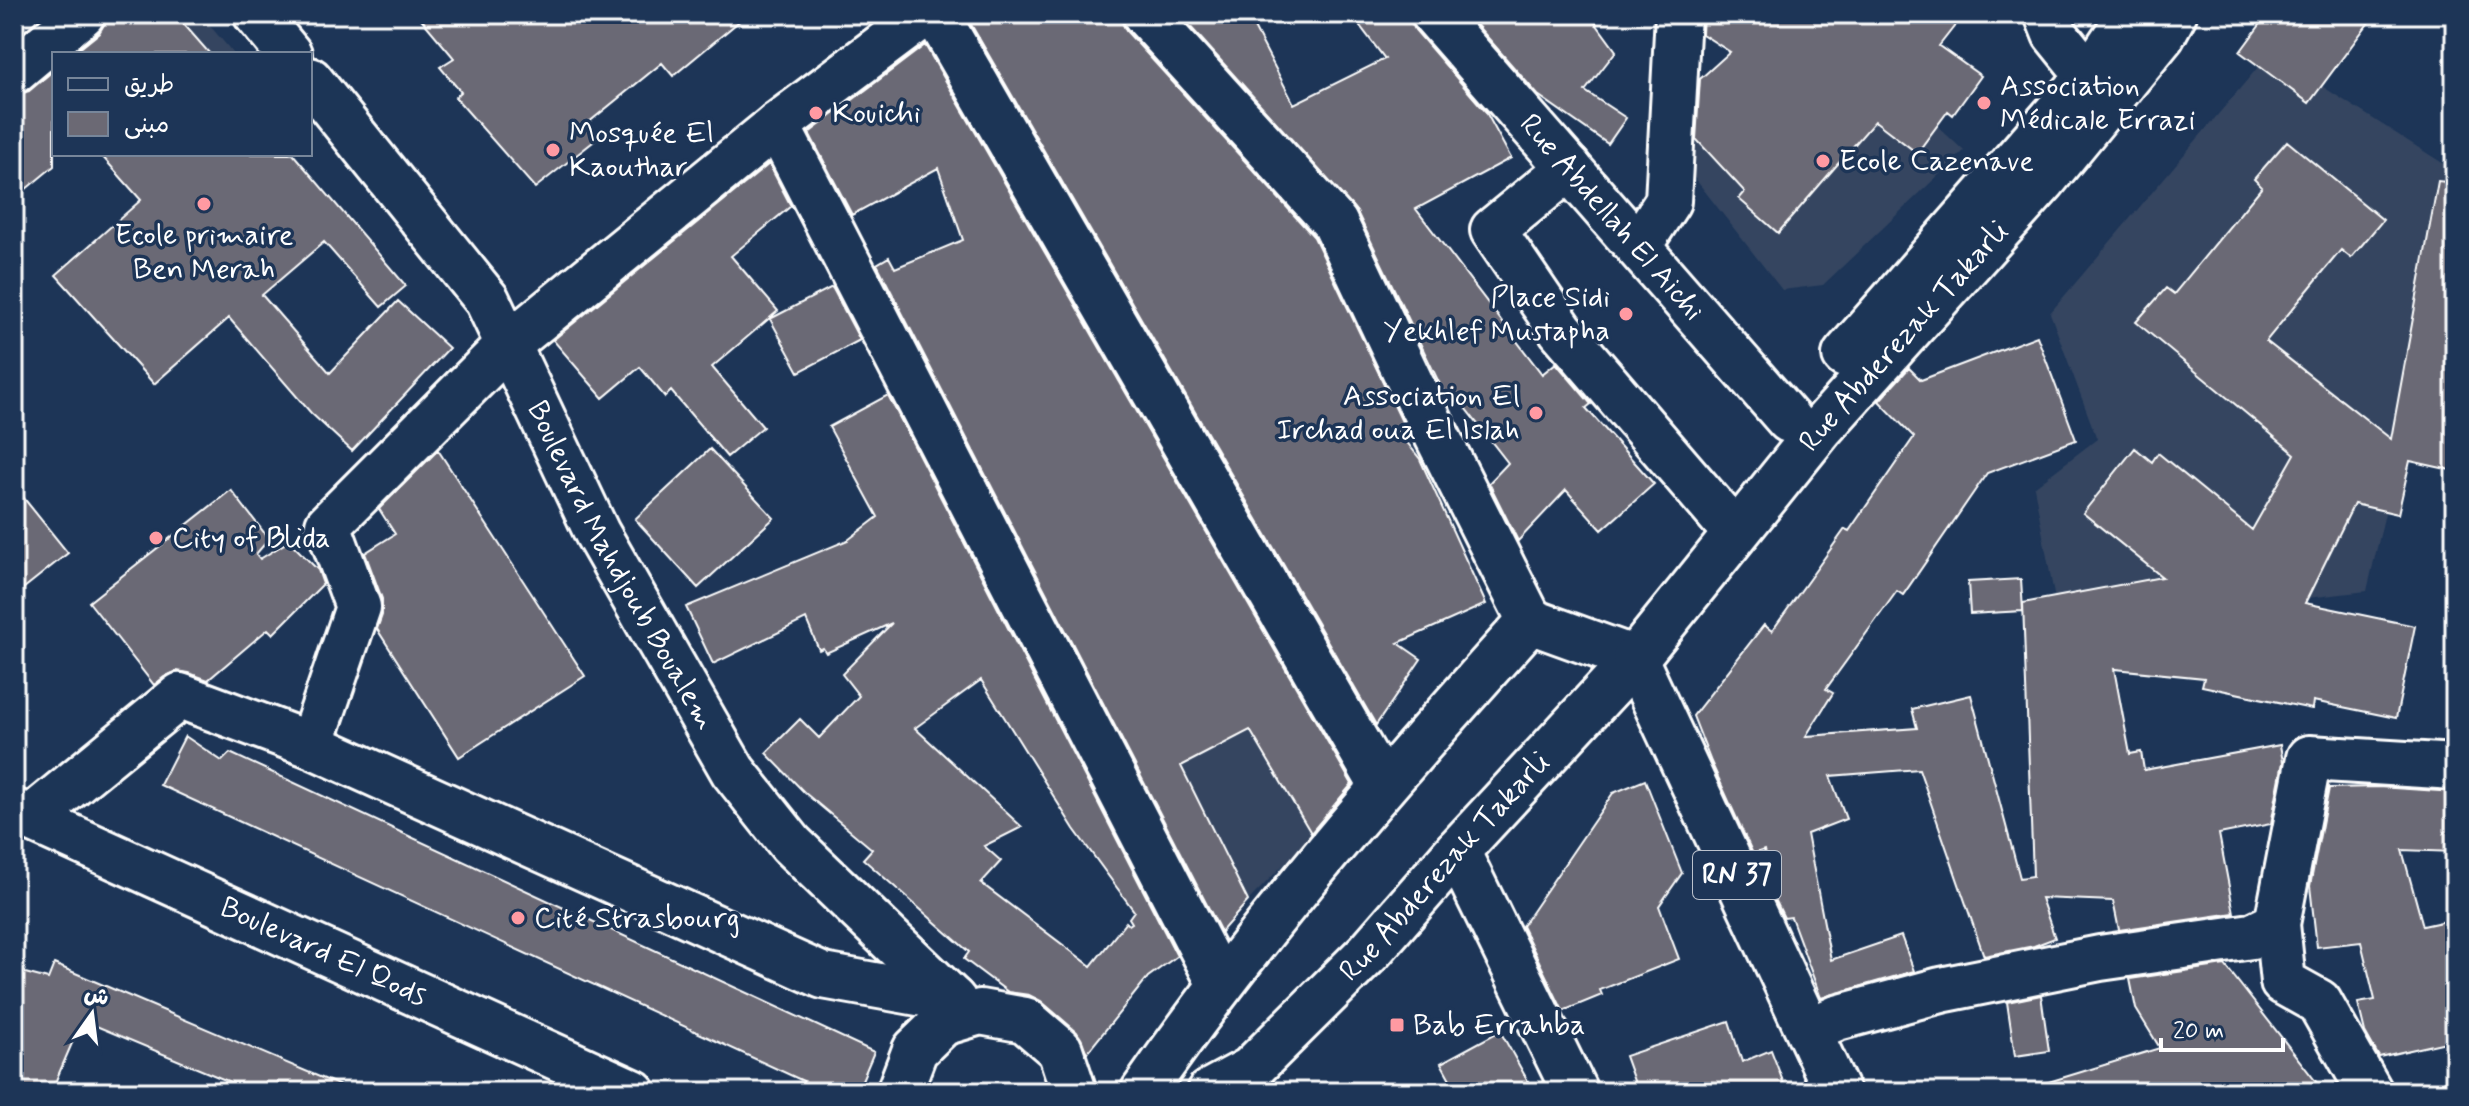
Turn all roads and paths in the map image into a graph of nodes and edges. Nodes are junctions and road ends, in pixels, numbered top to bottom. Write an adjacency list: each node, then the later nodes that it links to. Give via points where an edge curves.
1 (82, 14): 13 (street)
2 (256, 14): 12 (street)
3 (925, 14): 11 (street)
4 (936, 14): 26 (street)
5 (1145, 14): 22 (street, via 1335,223)
6 (1434, 14): 17 (street, Rue Abdellah El Aichi)
7 (1678, 14): 18 (street, via 1668,201)
8 (2047, 14): 14 (street, via 2055,34)
9 (2131, 14): 14 (street, Rue Abderezak Takarli)
10 (2174, 14): 23 (street, Rue Abderezak Takarli, via 2162,36 2044,180 1821,428)
11 (878, 27): 16 (street)
12 (287, 52)
13 (18, 59)
14 (2089, 76): 20 (street, Rue Abderezak Takarli)
15 (312, 82): 19 (street, Boulevard Mahdjoub Boualem, via 487,300)
16 (777, 125): 19 (street); 30 (street)
17 (1569, 168): 18 (street, Rue Abdellah El Aichi); 21 (street, via 1493,230 1561,330)
18 (1638, 247): 20 (street, Rue Abdellah El Aichi)
19 (509, 344): 24 (street, via 328,525 358,607); 31 (street, Boulevard Mahdjoub Boualem, via 597,533 733,771 791,844)
20 (1789, 420): 21 (street, Rue Abderezak Takarli)
21 (1725, 521): 23 (street, Rue Abderezak Takarli)
22 (1530, 621): 23 (street); 26 (street)
23 (1635, 659): 28 (street, Rue Abderezak Takarli); 32 (street, RN 37)
24 (311, 745): 27 (street, via 180,696); 31 (street, via 823,976)
25 (2455, 767): 29 (street, via 2309,758)
26 (1382, 786): 30 (street)
27 (22, 815): 33 (street, Boulevard El Qods)
28 (1457, 851): 37 (street, Rue Abderezak Takarli, via 1369,952 1250,1070); 38 (street)
29 (2277, 924): 32 (street, via 2252,936 2100,958 1941,990); 40 (street, via 2283,982 2319,1002)
30 (1220, 984): 36 (street)
31 (966, 1006): 34 (street, via 915,1050); 35 (street, via 1025,1020 1060,1050)
32 (1810, 1030): 39 (street, RN 37)
33 (633, 1092)
34 (902, 1092)
35 (1074, 1092)
36 (1143, 1092)
37 (1209, 1092)
38 (1575, 1092)
39 (1837, 1092)
40 (2370, 1092)

